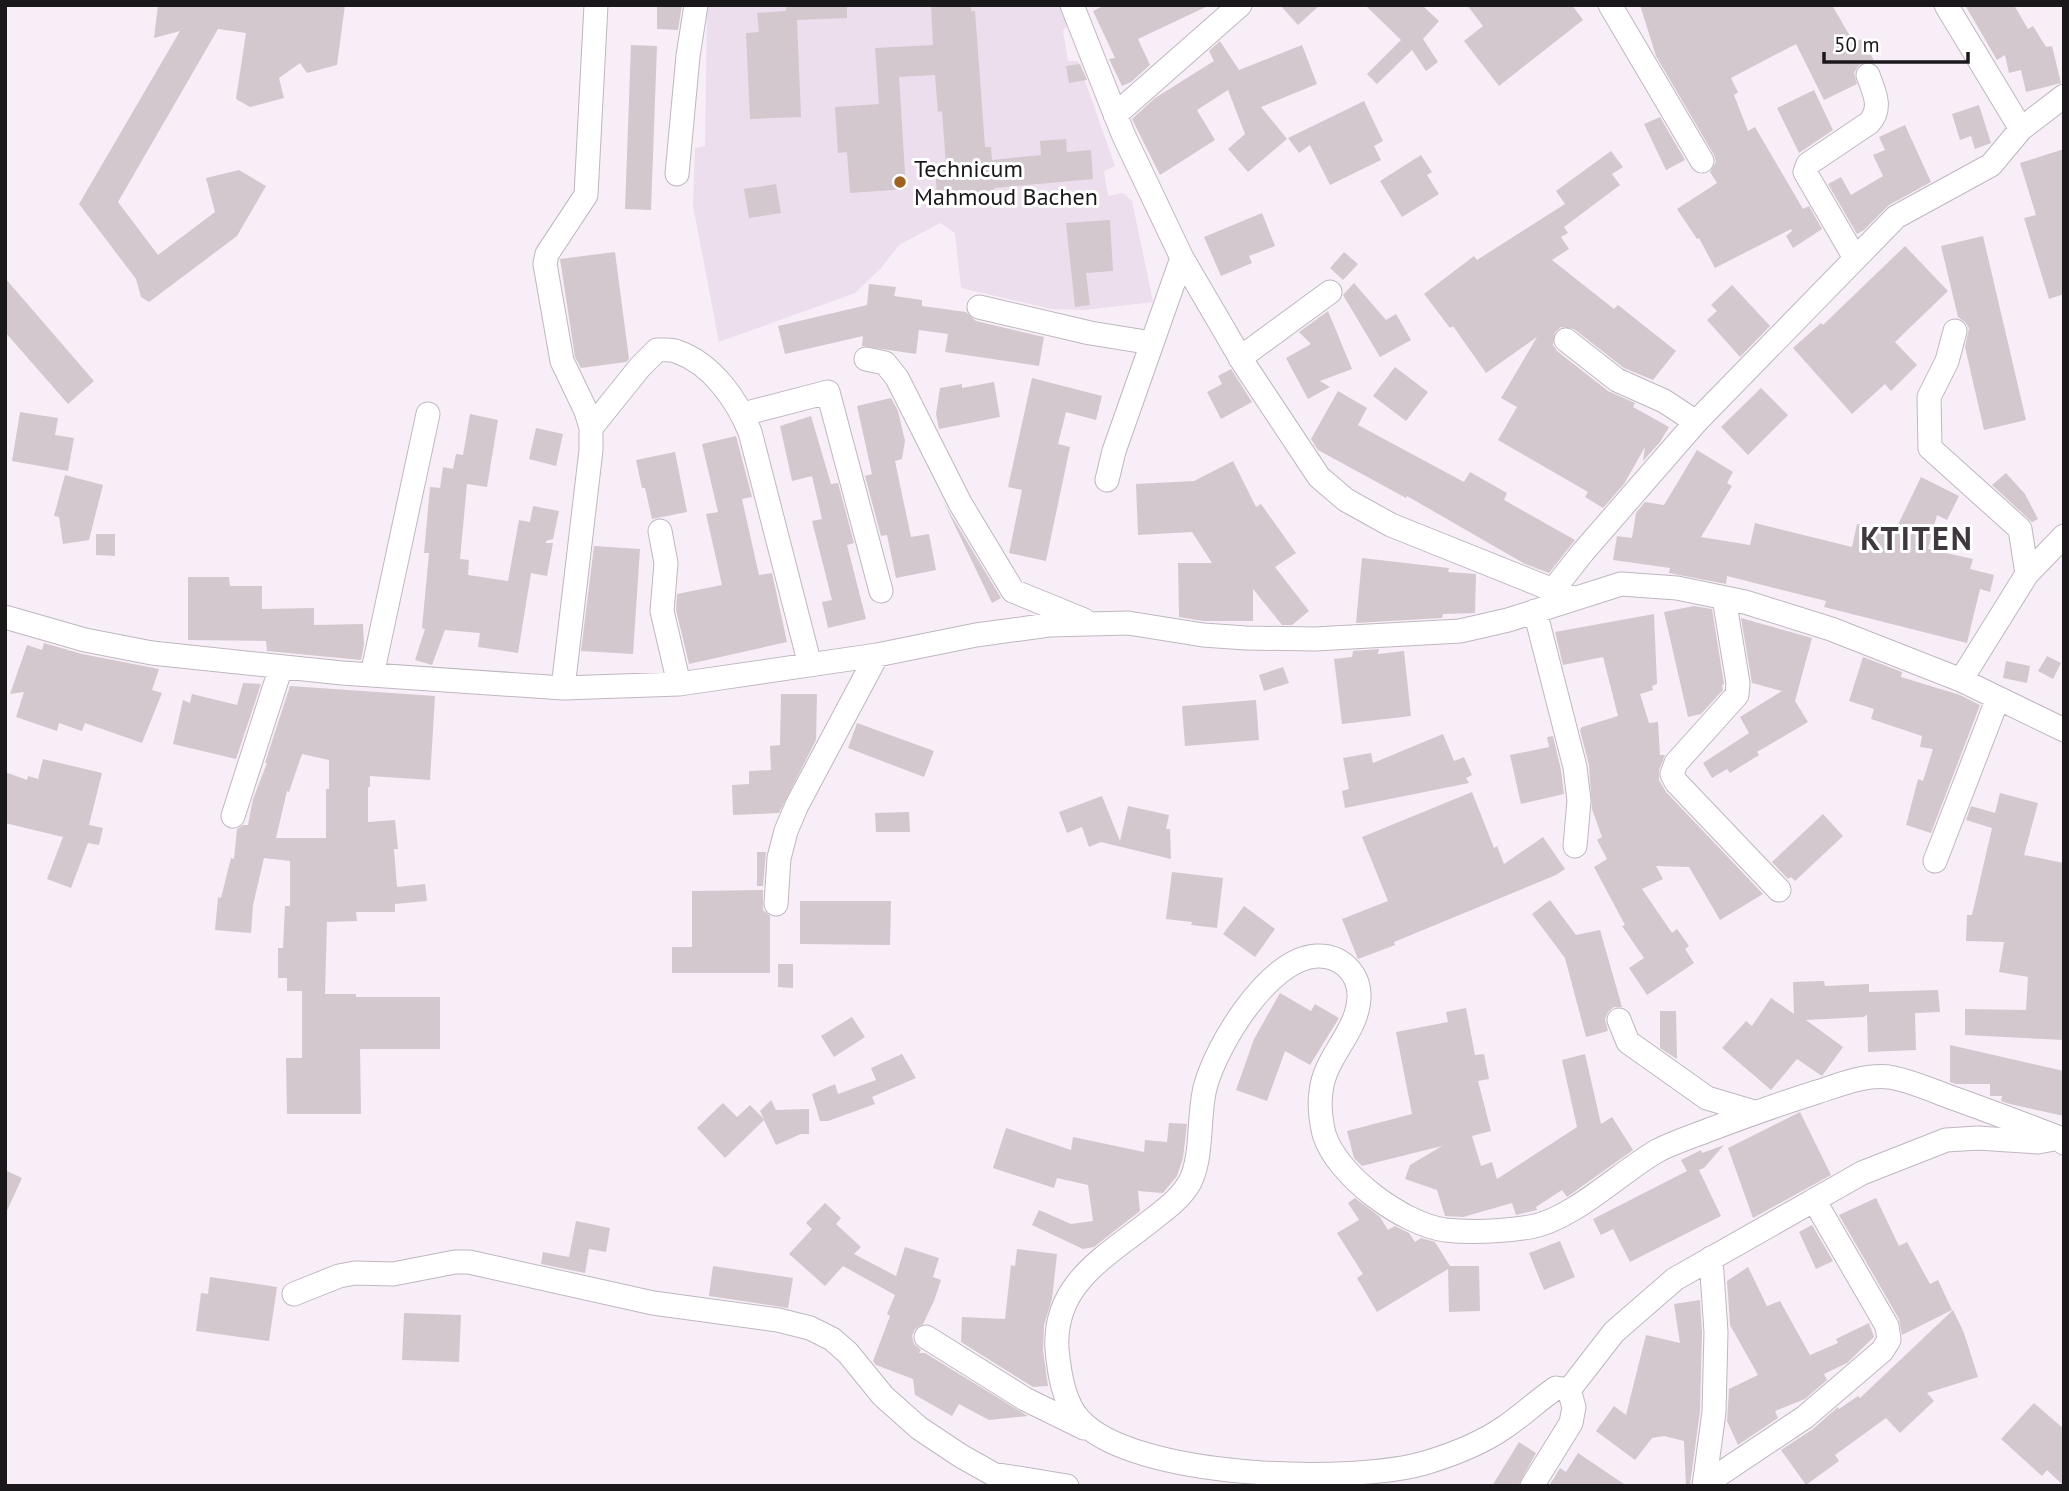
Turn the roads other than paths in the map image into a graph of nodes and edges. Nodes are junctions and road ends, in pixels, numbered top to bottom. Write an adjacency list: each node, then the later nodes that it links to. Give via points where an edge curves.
1 (596, 5): 25 (street, via 586,195 545,264 562,361)
2 (696, 5): 12 (street)
3 (1072, 5): 9 (street)
4 (1240, 5): 9 (street)
5 (1610, 5): 11 (street)
6 (1946, 5): 10 (street)
7 (1868, 75): 14 (street, via 1876,98 1875,117 1808,164 1805,172)
8 (2064, 96): 10 (street)
9 (1115, 115): 13 (street)
10 (2021, 129): 14 (street, via 1991,165 1896,217)
11 (1702, 161)
12 (677, 174)
13 (1182, 258): 19 (street); 20 (street)
14 (1855, 258): 24 (street)
15 (1330, 292): 20 (street)
16 (979, 307): 19 (street)
17 (1955, 331): 29 (street, via 1947,361 1929,397 1930,448 2020,529)
18 (1566, 340): 24 (street, via 1617,380 1664,401)
19 (1152, 343): 26 (street)
20 (1240, 358): 31 (street, via 1319,477 1346,500 1391,524)
21 (866, 359): 35 (street, via 885,363 897,378 960,503 1013,591)
22 (428, 414): 39 (street)
23 (743, 414): 25 (street, via 700,362 676,350 656,350); 30 (street, via 828,392); 37 (street)
24 (1696, 422): 31 (street, via 1583,552)
25 (591, 428): 42 (street)
26 (1107, 480)
27 (660, 531): 41 (street, via 666,563 662,611)
28 (2064, 536): 29 (street)
29 (2027, 574): 40 (street)
30 (881, 591)
31 (1563, 594): 32 (street, via 1621,584 1677,588); 33 (street)
32 (1724, 598): 40 (street, via 1831,629); 48 (street, via 1737,695 1675,763 1672,774)
33 (1535, 611): 35 (street, via 1460,631 1315,639 1203,635 1128,623); 46 (street, via 1574,767 1579,801)
34 (5, 618): 38 (street, via 152,653)
35 (1093, 624): 36 (street, via 975,635)
36 (877, 655): 37 (street); 49 (street, via 786,831)
37 (810, 665): 41 (street)
38 (282, 667): 39 (street); 45 (street)
39 (372, 675): 42 (street)
40 (1961, 680): 43 (street)
41 (679, 684): 42 (street)
42 (563, 688)
43 (1998, 698): 44 (street); 47 (street)
44 (2064, 730)
45 (233, 817)
46 (1575, 846)
47 (1935, 861)
48 (1779, 890)
49 (776, 904)
50 (1619, 1020): 51 (street, via 1628,1042 1707,1098)
51 (1754, 1112): 52 (street, via 1855,1080 1887,1077); 58 (street, via 1660,1149 1564,1214 1536,1226 1442,1230 1403,1214 1368,1191 1325,1138 1321,1087 1329,1062 1355,1020 1358,983 1346,965 1322,955 1298,960 1273,978 1221,1047 1205,1087 1192,1178 1176,1200 1073,1285 1059,1312 1057,1348 1064,1390 1076,1416)
52 (2062, 1139): 53 (street, via 1946,1140 1862,1173)
53 (1814, 1200): 54 (street); 61 (street, via 1887,1326 1889,1340 1805,1417)
54 (1711, 1258): 57 (street, via 1675,1279 1614,1332); 61 (street, via 1716,1332 1714,1412)
55 (294, 1294): 62 (street, via 355,1273 393,1275 469,1262 653,1303 810,1328 832,1339 883,1396 961,1456 993,1474)
56 (926, 1337): 58 (street, via 1025,1399)
57 (1569, 1390): 59 (street, via 1556,1388 1504,1428 1467,1448); 64 (street, via 1574,1407 1571,1423)
58 (1098, 1435): 60 (street, via 1131,1449)
59 (1407, 1467): 60 (street); 63 (street)
60 (1260, 1479)
61 (1704, 1485)
62 (1067, 1486)
63 (1375, 1486)
64 (1532, 1486)

